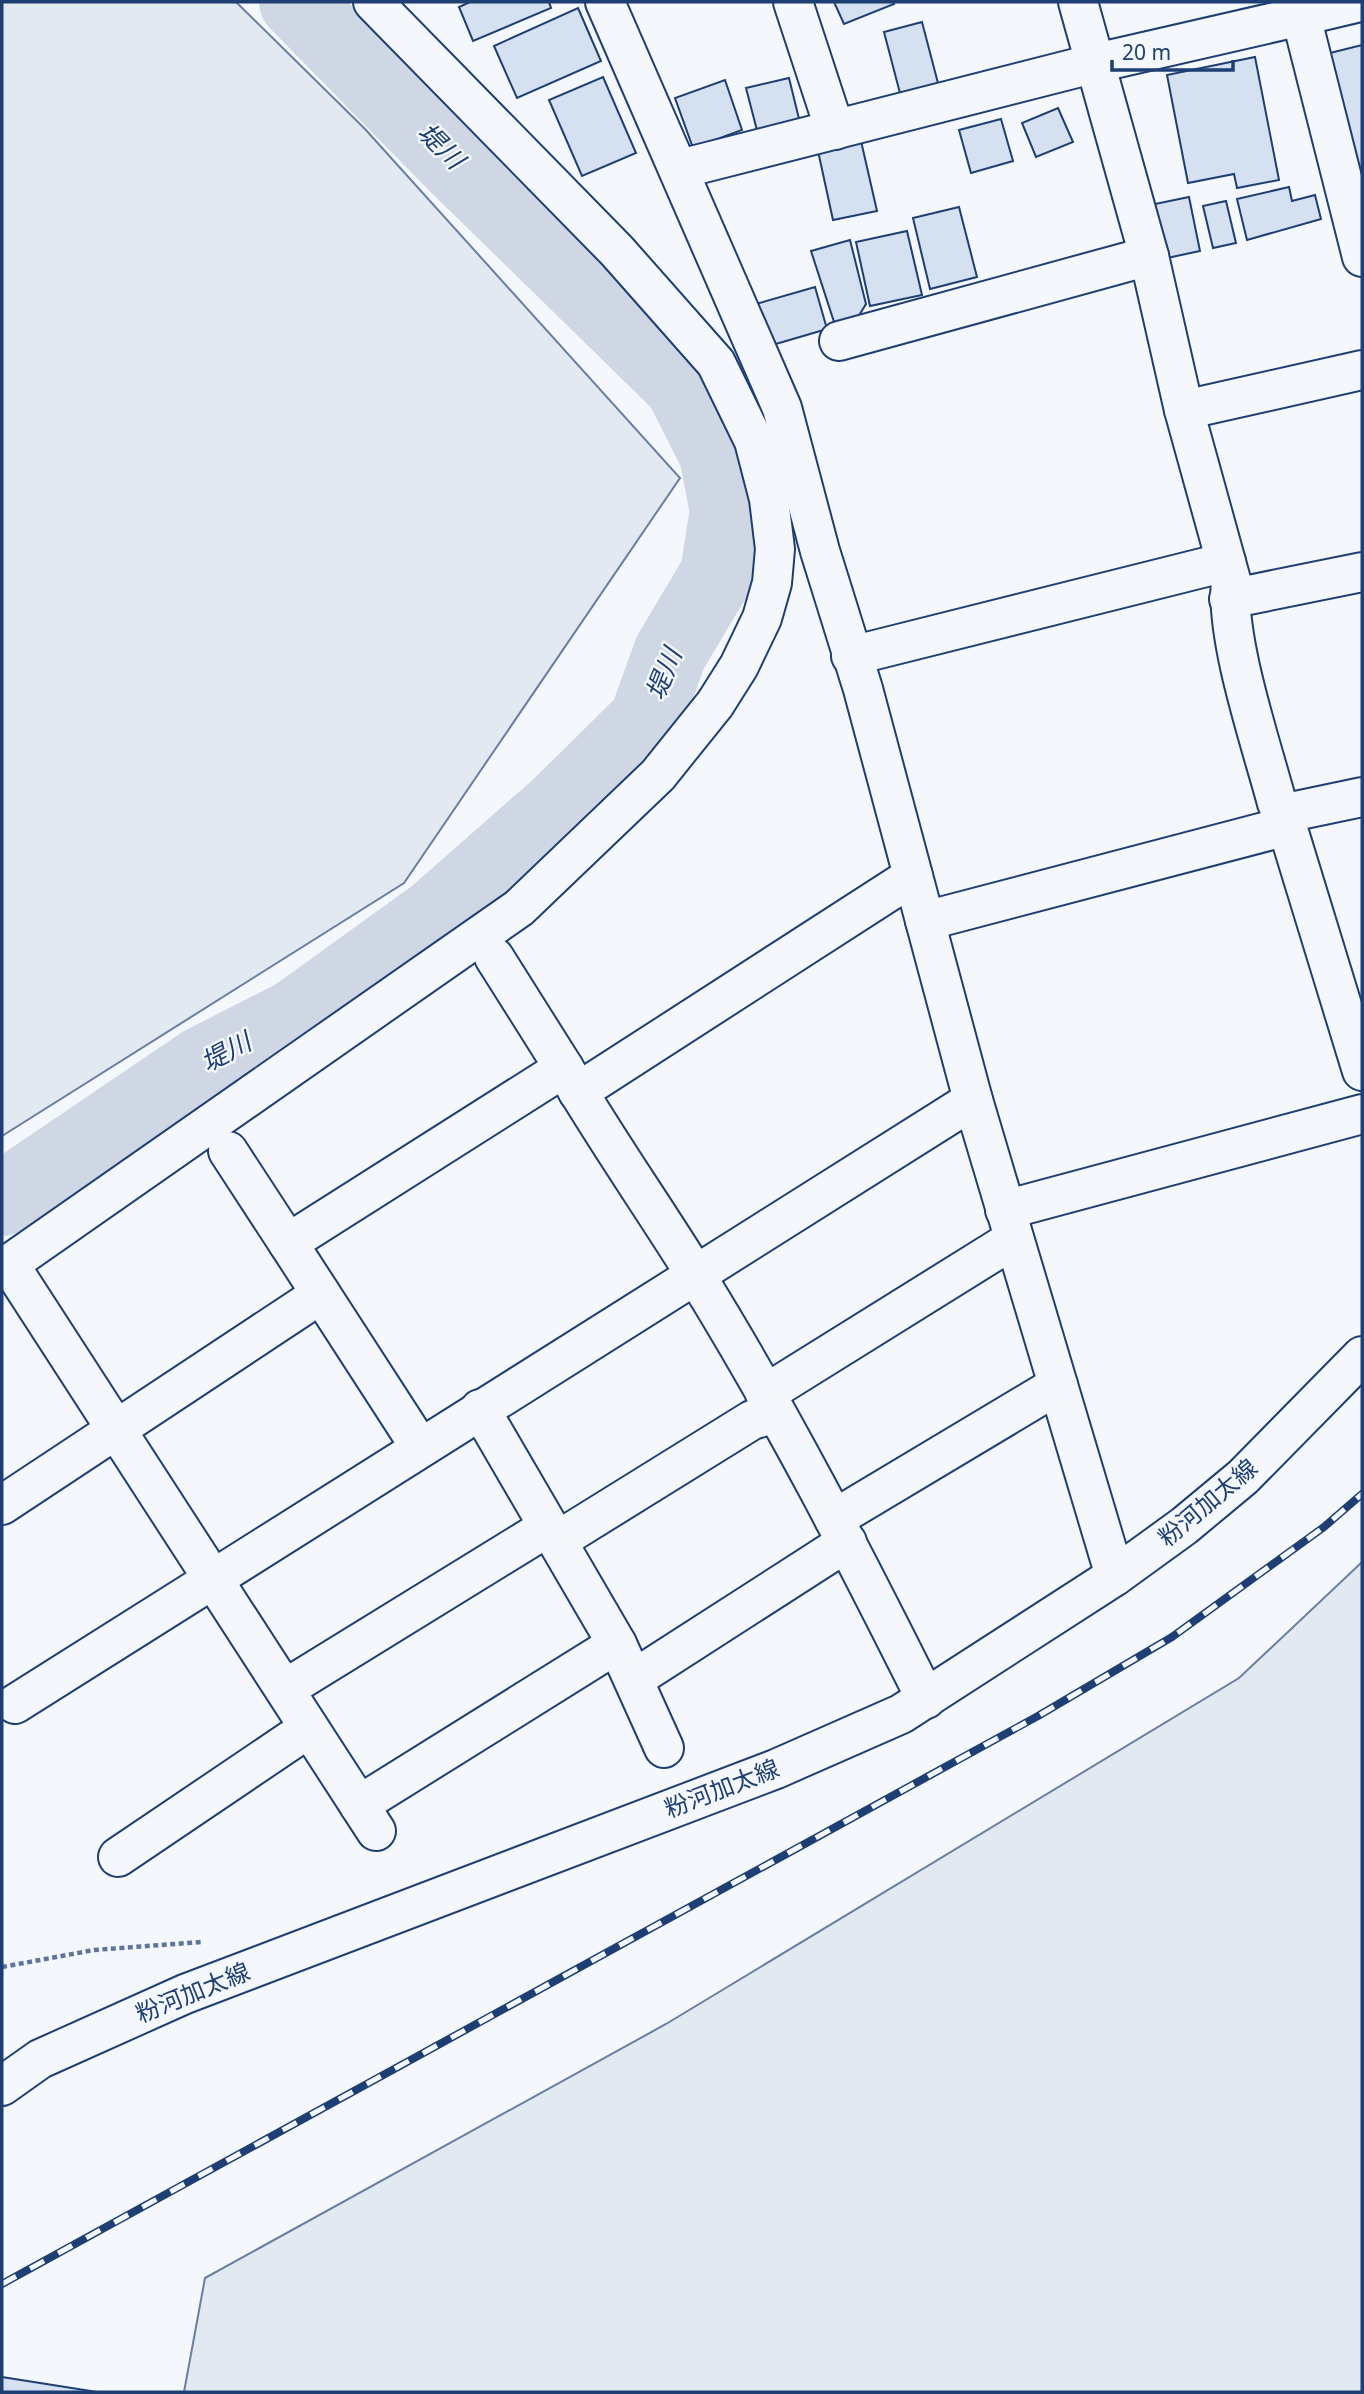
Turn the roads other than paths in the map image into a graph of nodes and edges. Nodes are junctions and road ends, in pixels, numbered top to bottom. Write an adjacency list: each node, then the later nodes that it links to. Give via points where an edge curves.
1 (373, 2): 31 (street, via 617,251 716,363 744,416 766,488 775,549 762,618 739,666 659,775 519,908)
2 (605, 2): 9 (street)
3 (793, 2): 8 (street)
4 (1078, 2): 7 (street)
5 (1360, 2): 6 (street)
6 (1301, 16): 7 (street); 11 (street)
7 (1096, 63): 8 (street); 10 (street)
8 (835, 130): 9 (street)
9 (680, 169): 18 (street, via 782,408)
10 (1149, 256): 12 (street); 14 (street)
11 (1362, 257)
12 (839, 341)
13 (1362, 370): 14 (street)
14 (1184, 410): 15 (street)
15 (1226, 562): 17 (street, via 1231,580); 18 (street)
16 (1362, 572): 17 (street)
17 (1229, 599): 20 (street, via 1238,651)
18 (851, 656): 21 (street)
19 (1362, 797): 20 (street)
20 (1284, 820): 22 (street); 24 (street)
21 (913, 876): 22 (street); 25 (street)
22 (925, 921): 26 (street)
23 (494, 957): 25 (street)
24 (1362, 1070)
25 (571, 1080): 30 (street); 32 (street)
26 (972, 1100): 29 (street); 32 (street)
27 (1362, 1114): 29 (street)
28 (228, 1151): 30 (street)
29 (1010, 1224): 35 (street); 36 (street)
30 (288, 1243): 33 (street)
31 (6, 1267): 38 (street)
32 (696, 1275): 36 (street); 37 (street)
33 (321, 1294): 38 (street); 39 (street)
34 (1362, 1356): 43 (street, 粉河加太線, via 1243,1477)
35 (1058, 1385): 41 (street); 43 (street)
36 (770, 1403): 41 (street); 42 (street, via 752,1420)
37 (480, 1409): 39 (street); 42 (street)
38 (117, 1429): 40 (street); 44 (street)
39 (421, 1447): 44 (street)
40 (2, 1505)
41 (841, 1530): 46 (street); 48 (street)
42 (552, 1534): 45 (street); 47 (street)
43 (1115, 1576): 48 (street, 粉河加太線)
44 (214, 1577): 47 (street); 49 (street)
45 (617, 1644): 46 (street); 50 (street, via 367,1818)
46 (634, 1679): 51 (street)
47 (285, 1689): 50 (street)
48 (926, 1699): 53 (street, 粉河加太線, via 776,1769 185,1994 40,2059)
49 (15, 1704)
50 (309, 1728): 52 (street)
51 (664, 1748)
52 (118, 1857)
53 (2, 2086)

